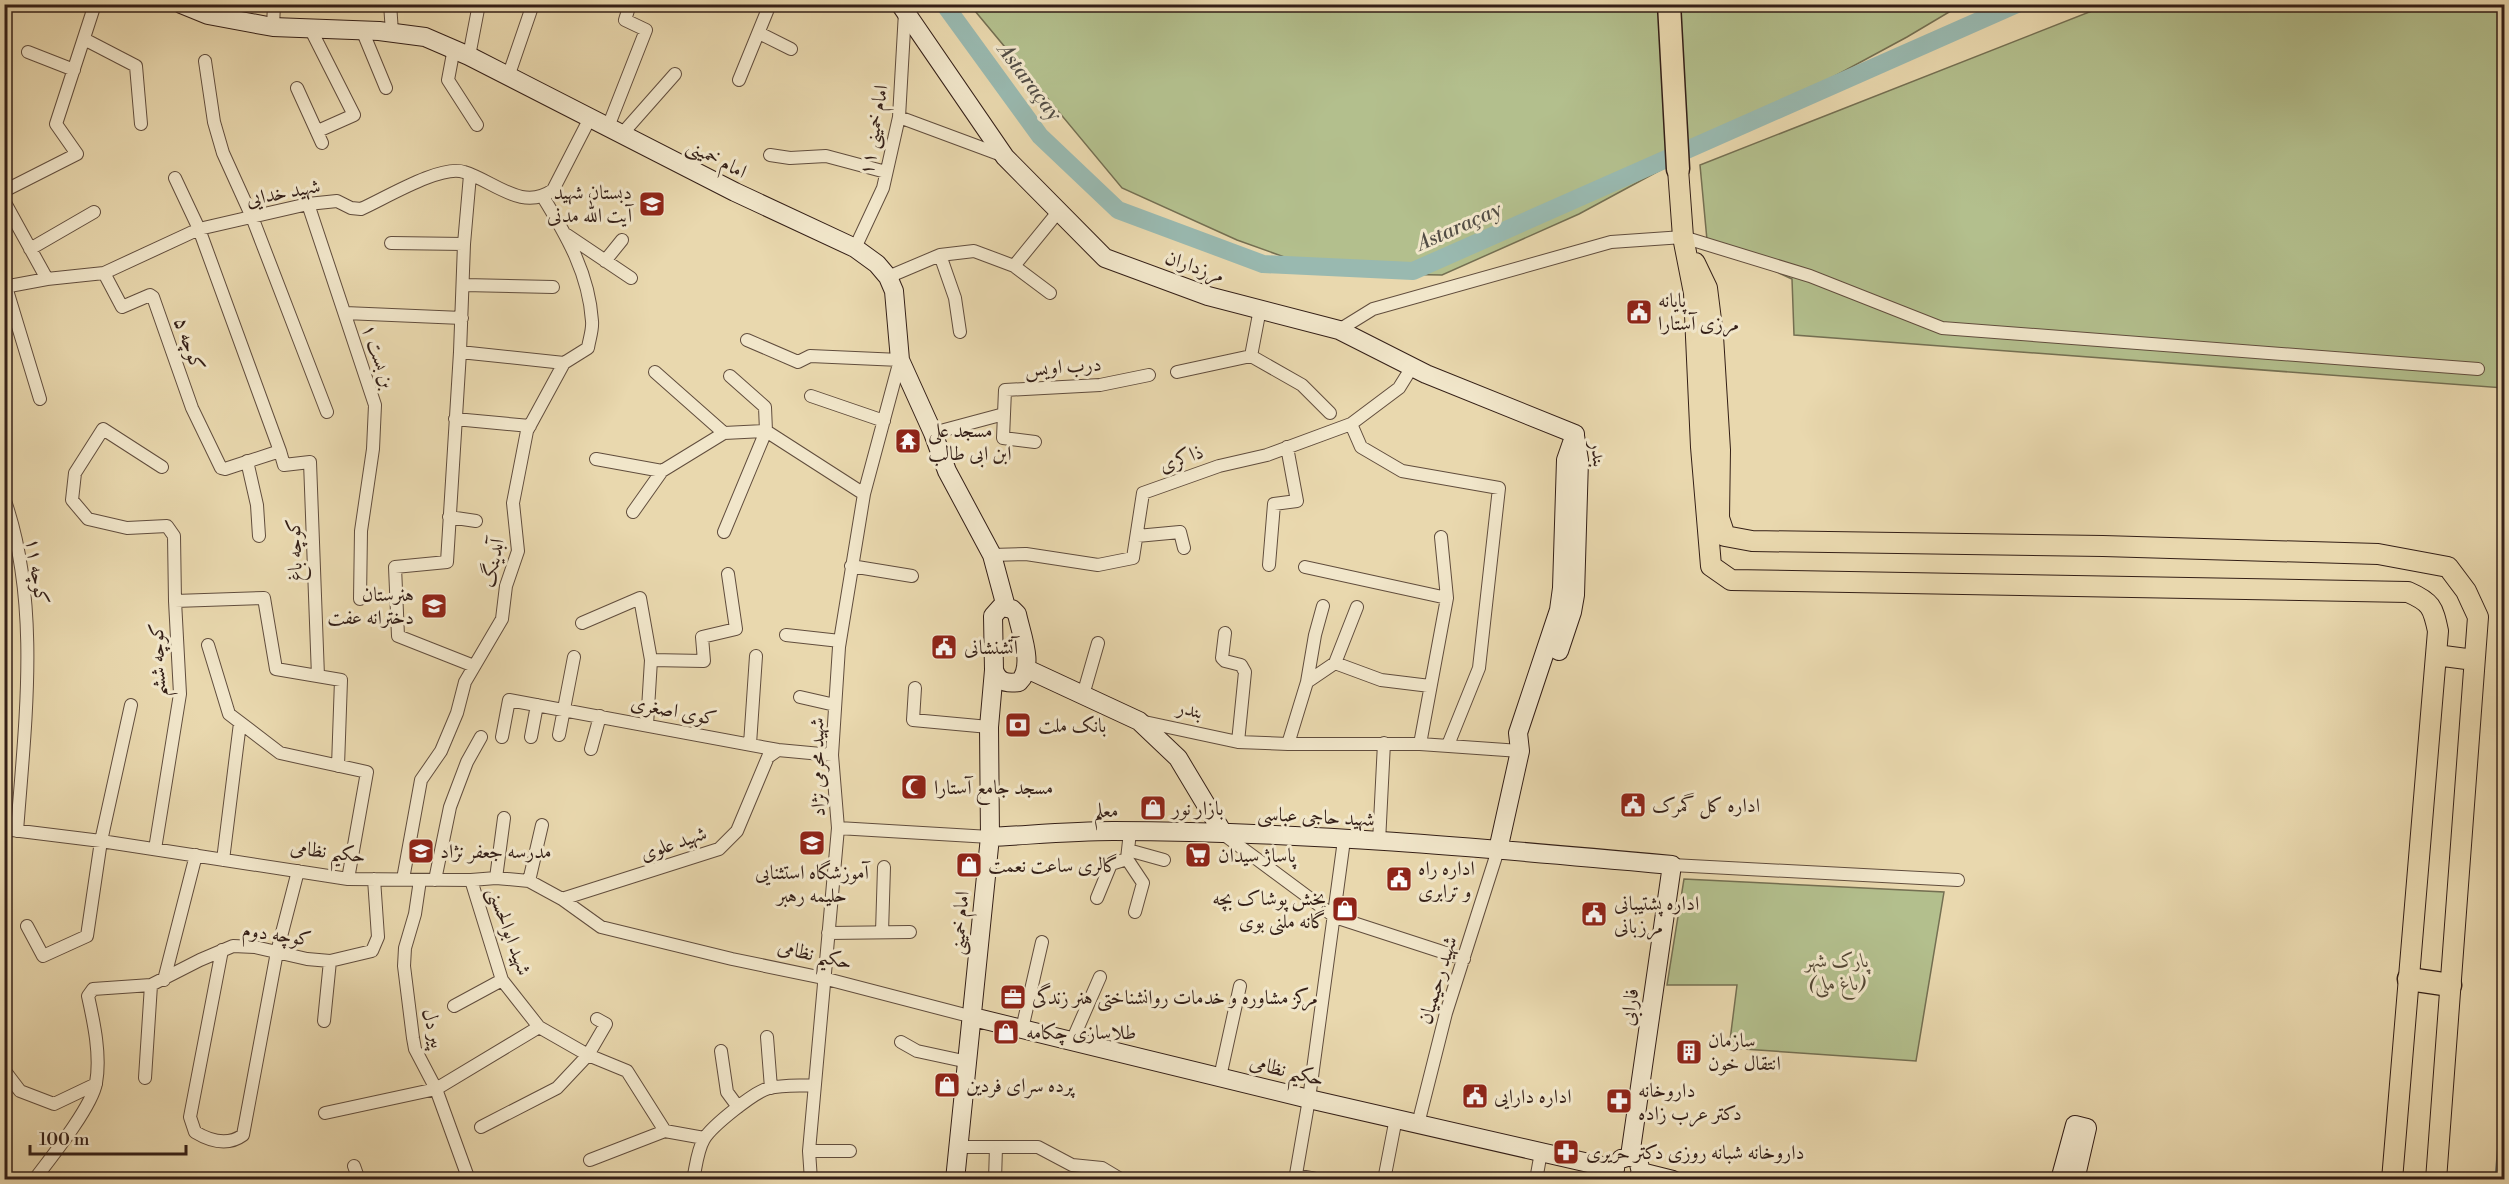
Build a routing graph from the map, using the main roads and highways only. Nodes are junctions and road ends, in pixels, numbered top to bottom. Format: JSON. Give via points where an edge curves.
{"nodes":[{"id":1,"x":1669,"y":4,"type":"edge"},
{"id":2,"x":1678,"y":169,"type":"joint"},
{"id":3,"x":1683,"y":237,"type":"junction"},
{"id":4,"x":2436,"y":655,"type":"junction"},
{"id":5,"x":2474,"y":660,"type":"junction"},
{"id":6,"x":2409,"y":979,"type":"junction"},
{"id":7,"x":2450,"y":985,"type":"junction"},
{"id":8,"x":2392,"y":1179,"type":"edge"},
{"id":9,"x":2436,"y":1179,"type":"edge"}],
"edges":[{"from":1,"to":2,"type":"highway"},
{"from":2,"to":3,"type":"main road"},
{"from":3,"to":4,"type":"main road","via":[[1694,293],[1711,567],[1731,580],[2408,592],[2427,600],[2434,614],[2438,631]]},
{"from":3,"to":5,"type":"main road","via":[[1709,297],[1720,450],[1719,518],[1725,536],[1752,541],[2378,554],[2448,567],[2466,591],[2478,617]]},
{"from":4,"to":5,"type":"main road"},
{"from":4,"to":6,"type":"main road"},
{"from":5,"to":7,"type":"main road"},
{"from":6,"to":7,"type":"highway"},
{"from":6,"to":8,"type":"main road"},
{"from":7,"to":9,"type":"main road"}]}
